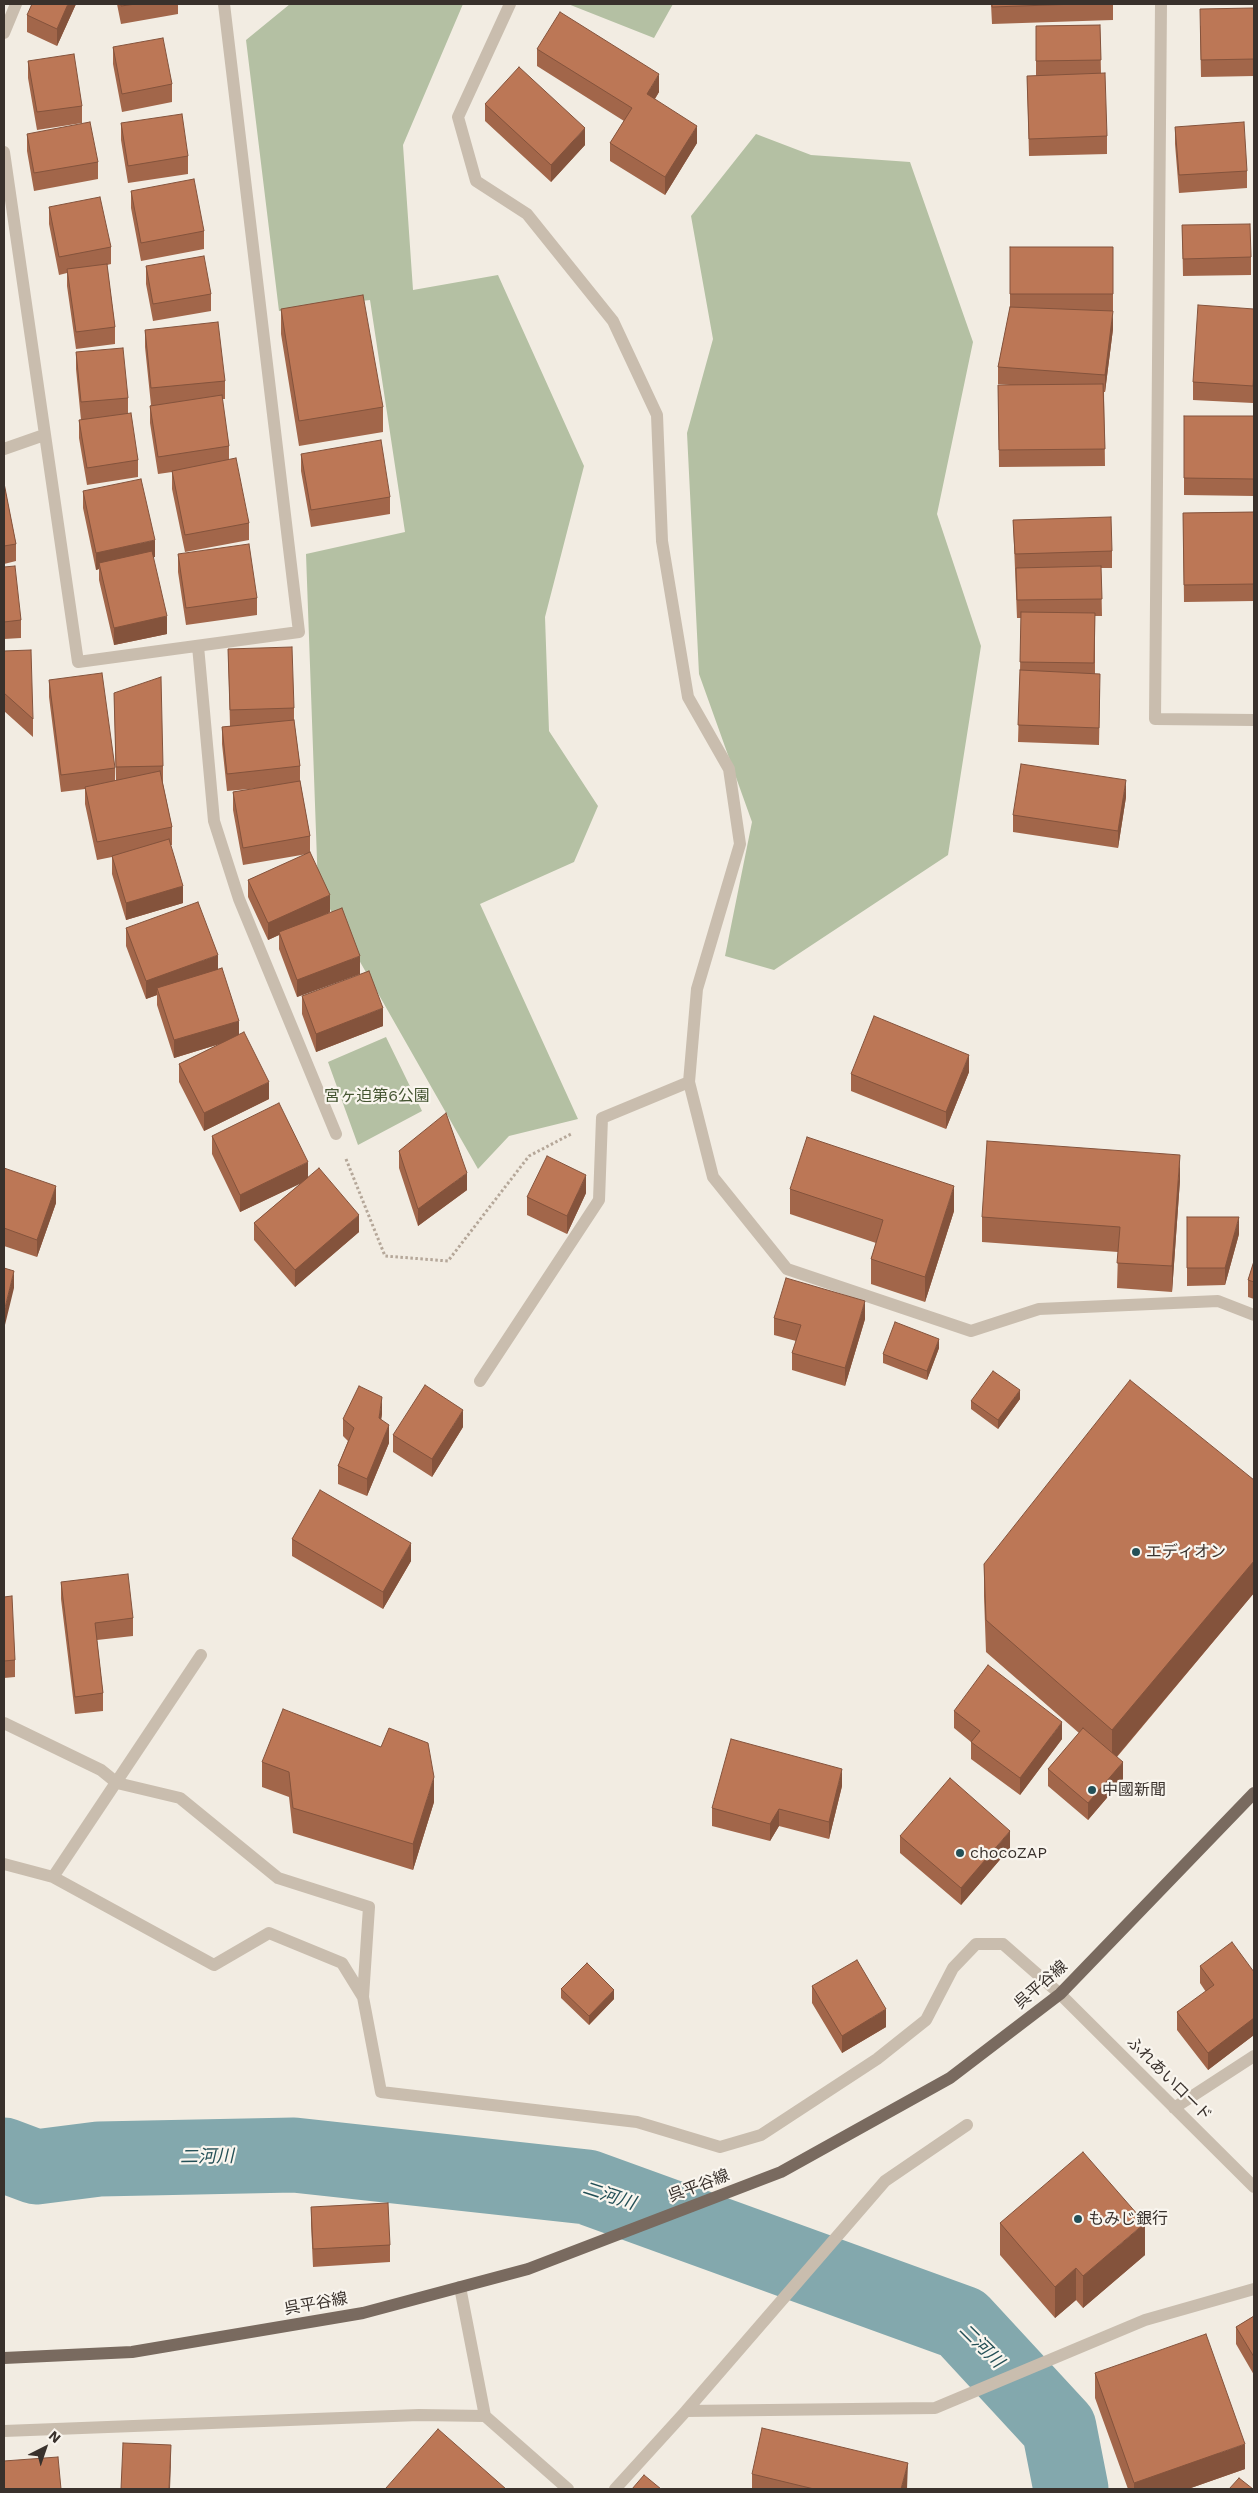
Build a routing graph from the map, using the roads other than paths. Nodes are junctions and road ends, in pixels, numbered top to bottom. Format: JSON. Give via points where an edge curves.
{"nodes":[{"id":1,"x":16,"y":4,"type":"edge"},
{"id":2,"x":224,"y":4,"type":"edge"},
{"id":3,"x":510,"y":4,"type":"edge"},
{"id":4,"x":1161,"y":4,"type":"edge"},
{"id":5,"x":4,"y":32,"type":"edge"},
{"id":6,"x":4,"y":152,"type":"edge"},
{"id":7,"x":44,"y":435,"type":"junction"},
{"id":8,"x":4,"y":449,"type":"edge"},
{"id":9,"x":198,"y":646,"type":"junction"},
{"id":10,"x":1254,"y":720,"type":"edge"},
{"id":11,"x":689,"y":1082,"type":"junction"},
{"id":12,"x":336,"y":1134,"type":"road end"},
{"id":13,"x":1254,"y":1315,"type":"edge"},
{"id":14,"x":480,"y":1381,"type":"dead end"},
{"id":15,"x":201,"y":1655,"type":"dead end"},
{"id":16,"x":4,"y":1723,"type":"edge"},
{"id":17,"x":117,"y":1783,"type":"junction"},
{"id":18,"x":1254,"y":1793,"type":"edge"},
{"id":19,"x":4,"y":1864,"type":"edge"},
{"id":20,"x":53,"y":1877,"type":"junction"},
{"id":21,"x":1060,"y":1994,"type":"junction"},
{"id":22,"x":364,"y":1996,"type":"junction"},
{"id":23,"x":1254,"y":2056,"type":"edge"},
{"id":24,"x":1174,"y":2108,"type":"junction"},
{"id":25,"x":967,"y":2125,"type":"dead end"},
{"id":26,"x":1254,"y":2187,"type":"edge"},
{"id":27,"x":460,"y":2287,"type":"junction"},
{"id":28,"x":1254,"y":2289,"type":"edge"},
{"id":29,"x":4,"y":2358,"type":"edge"},
{"id":30,"x":686,"y":2411,"type":"junction"},
{"id":31,"x":485,"y":2416,"type":"junction"},
{"id":32,"x":4,"y":2431,"type":"edge"},
{"id":33,"x":568,"y":2489,"type":"edge"},
{"id":34,"x":615,"y":2489,"type":"edge"}],
"edges":[{"from":1,"to":5,"type":"street"},
{"from":2,"to":9,"type":"street","via":[[300,632]]},
{"from":3,"to":11,"type":"street","via":[[458,117],[473,172],[476,181],[527,214],[613,321],[657,415],[662,541],[688,697],[729,769],[740,844],[697,989]]},
{"from":4,"to":10,"type":"street","via":[[1155,719]]},
{"from":6,"to":7,"type":"street"},
{"from":7,"to":8,"type":"street"},
{"from":7,"to":9,"type":"street","via":[[78,662]]},
{"from":9,"to":12,"type":"street","via":[[214,821],[239,899]]},
{"from":11,"to":13,"type":"street","via":[[713,1177],[787,1269],[972,1331],[1039,1309],[1218,1301]]},
{"from":11,"to":14,"type":"street","via":[[602,1118],[599,1200]]},
{"from":15,"to":17,"type":"street"},
{"from":16,"to":17,"type":"street","via":[[101,1770]]},
{"from":17,"to":20,"type":"street"},
{"from":17,"to":22,"type":"street","via":[[180,1798],[278,1878],[369,1907]]},
{"from":18,"to":21,"type":"main road","name":"呉平谷線"},
{"from":19,"to":20,"type":"street"},
{"from":20,"to":22,"type":"street","via":[[214,1965],[269,1933],[342,1963]]},
{"from":21,"to":22,"type":"street","name":"ふれあいロード","via":[[1003,1944],[976,1944],[953,1968],[926,2020],[877,2059],[761,2135],[720,2147],[637,2122],[381,2092]]},
{"from":21,"to":24,"type":"street","name":"ふれあいロード"},
{"from":21,"to":27,"type":"main road","name":"呉平谷線","via":[[950,2078],[781,2172],[528,2269]]},
{"from":23,"to":24,"type":"street"},
{"from":24,"to":26,"type":"street","name":"ふれあいロード"},
{"from":25,"to":30,"type":"street","via":[[885,2181]]},
{"from":27,"to":29,"type":"main road","name":"呉平谷線","via":[[363,2313],[132,2352]]},
{"from":27,"to":31,"type":"street"},
{"from":28,"to":30,"type":"street","via":[[1145,2320],[935,2408]]},
{"from":30,"to":34,"type":"street"},
{"from":31,"to":32,"type":"street","via":[[419,2415]]},
{"from":31,"to":33,"type":"street"}]}
